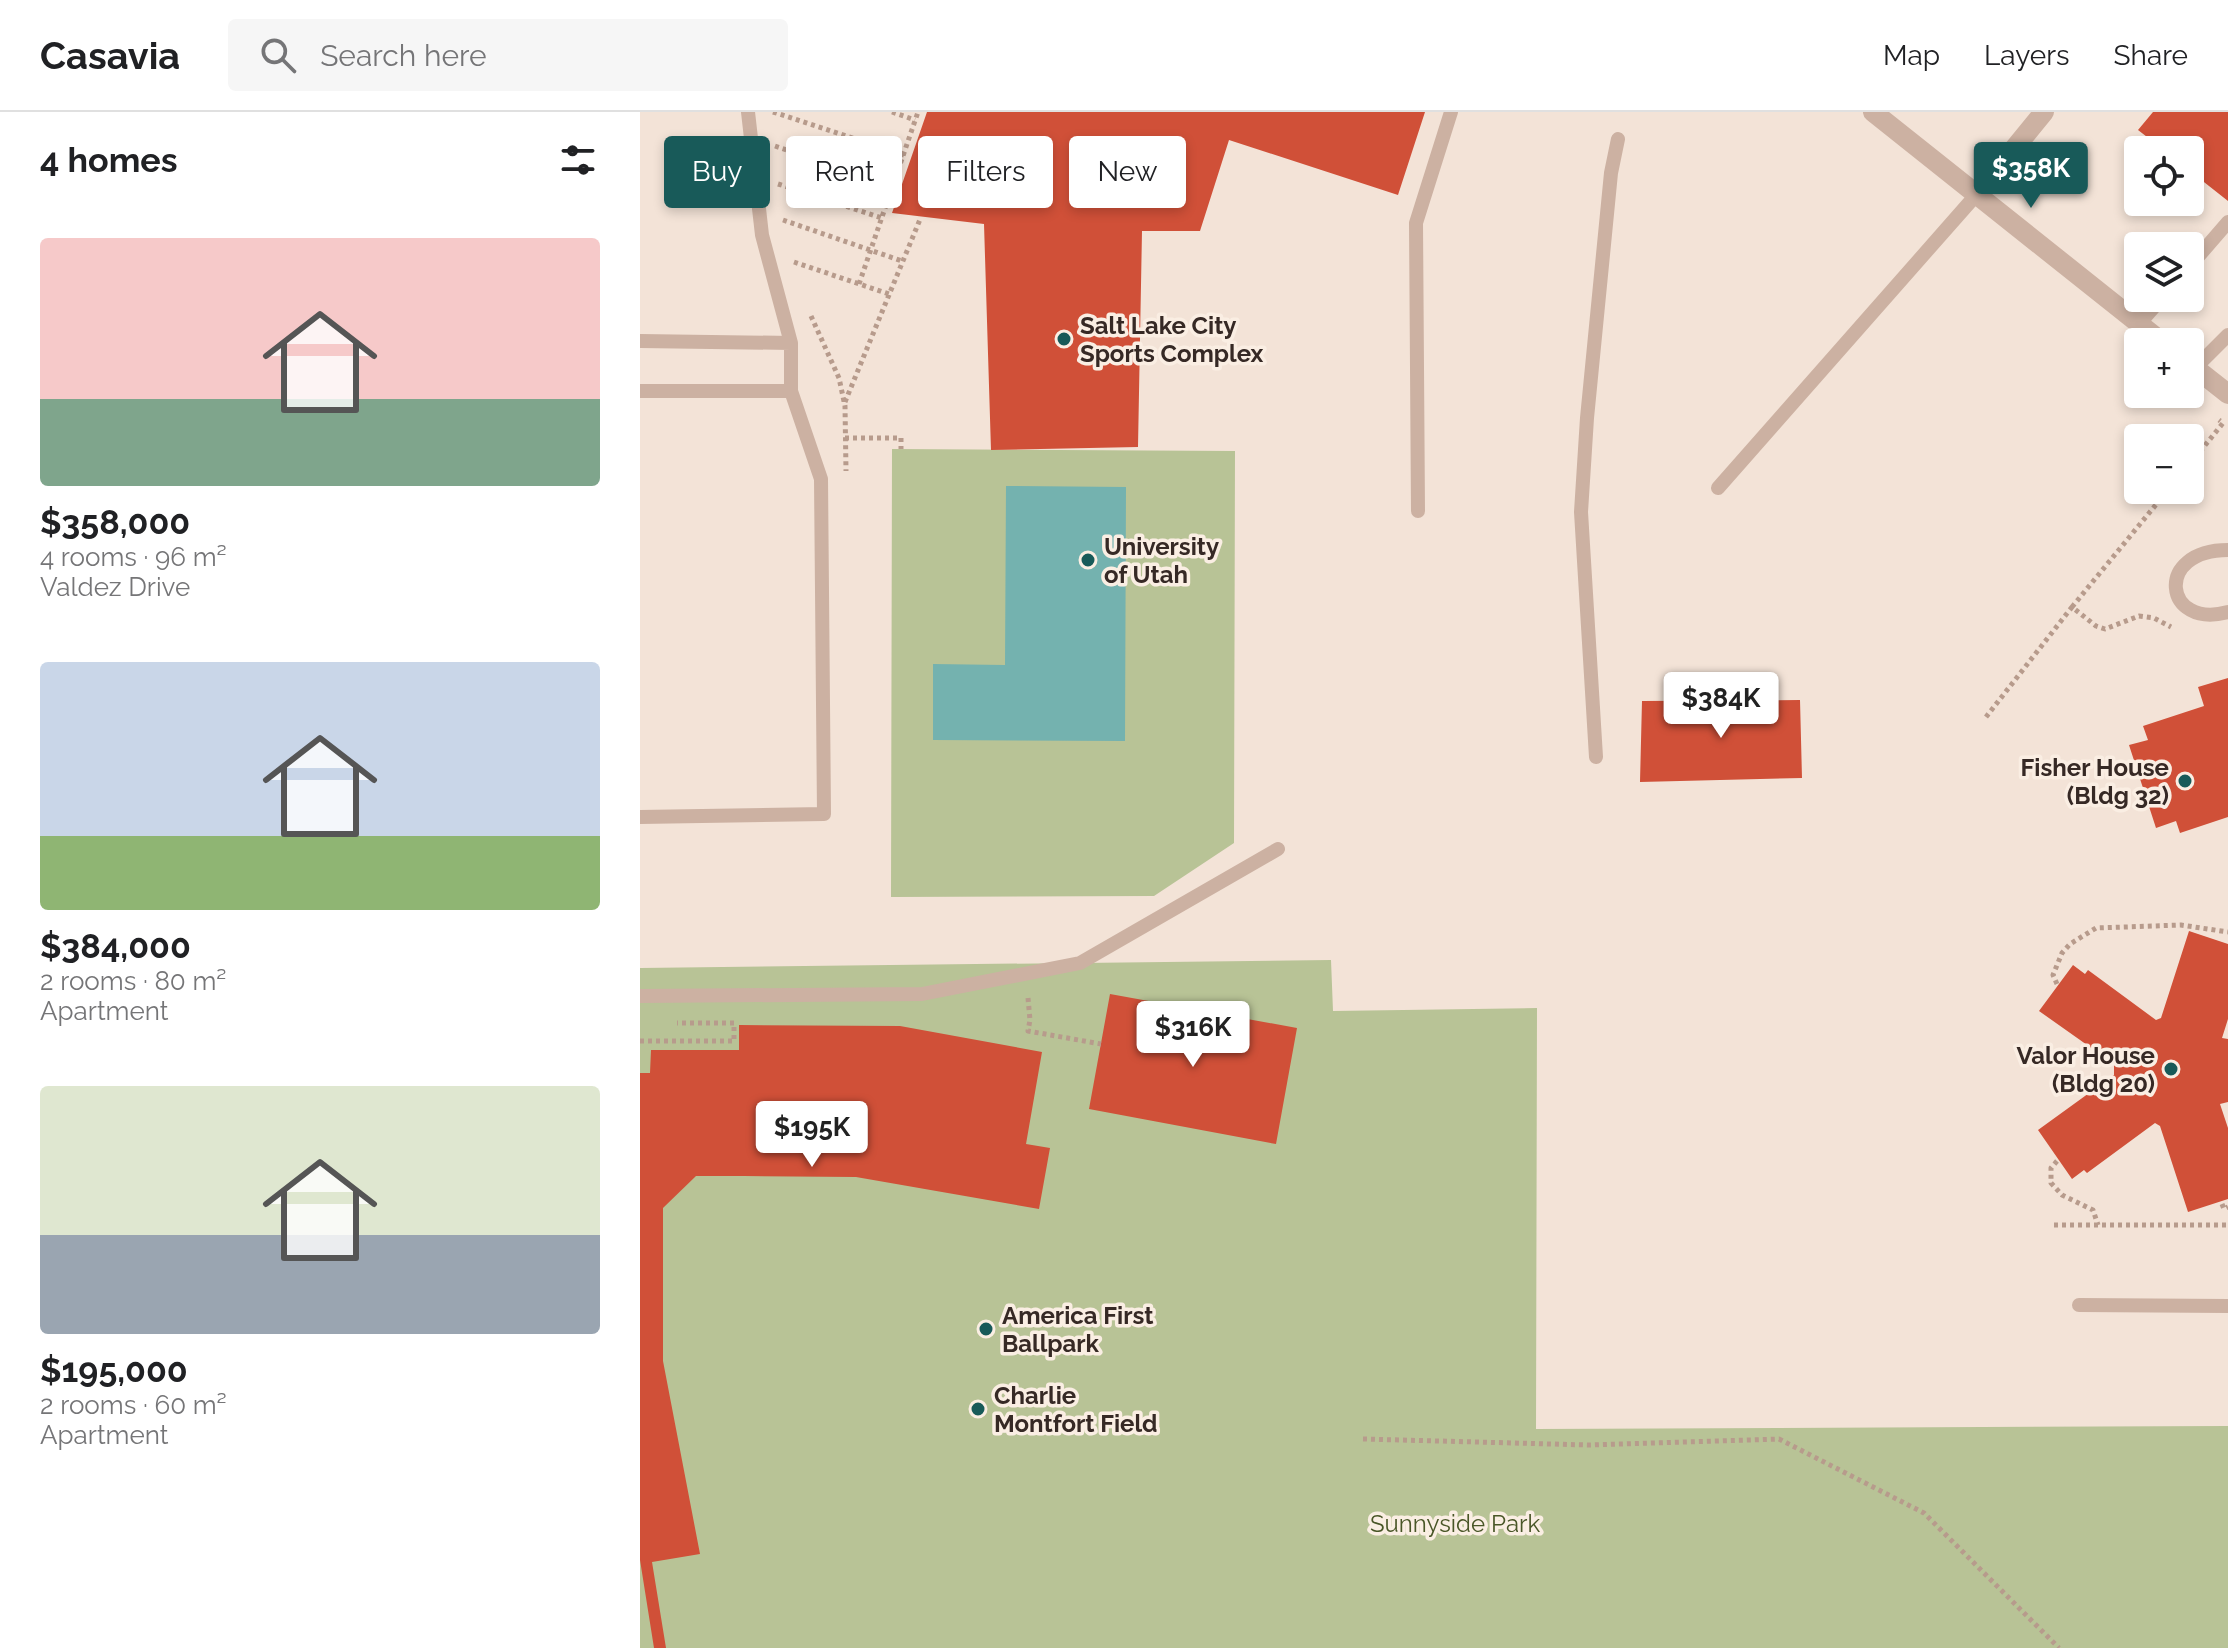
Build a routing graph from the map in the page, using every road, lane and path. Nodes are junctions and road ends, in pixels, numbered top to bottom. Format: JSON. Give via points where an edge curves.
{"nodes":[{"id":1,"x":748,"y":112,"type":"edge"},
{"id":2,"x":773,"y":112,"type":"edge"},
{"id":3,"x":892,"y":112,"type":"edge"},
{"id":4,"x":918,"y":112,"type":"edge"},
{"id":5,"x":1451,"y":112,"type":"edge"},
{"id":6,"x":1873,"y":112,"type":"edge"},
{"id":7,"x":2044,"y":112,"type":"edge"},
{"id":8,"x":915,"y":120,"type":"junction"},
{"id":9,"x":1618,"y":139,"type":"dead end"},
{"id":10,"x":774,"y":146,"type":"dead end"},
{"id":11,"x":786,"y":150,"type":"edge"},
{"id":12,"x":904,"y":155,"type":"junction"},
{"id":13,"x":902,"y":160,"type":"edge"},
{"id":14,"x":777,"y":184,"type":"dead end"},
{"id":15,"x":1977,"y":194,"type":"junction"},
{"id":16,"x":885,"y":208,"type":"edge"},
{"id":17,"x":921,"y":217,"type":"dead end"},
{"id":18,"x":882,"y":218,"type":"junction"},
{"id":19,"x":782,"y":220,"type":"dead end"},
{"id":20,"x":2228,"y":222,"type":"edge"},
{"id":21,"x":871,"y":250,"type":"junction"},
{"id":22,"x":2204,"y":250,"type":"edge"},
{"id":23,"x":793,"y":262,"type":"dead end"},
{"id":24,"x":903,"y":262,"type":"junction"},
{"id":25,"x":859,"y":284,"type":"junction"},
{"id":26,"x":889,"y":294,"type":"junction"},
{"id":27,"x":2150,"y":312,"type":"edge"},
{"id":28,"x":2140,"y":323,"type":"junction"},
{"id":29,"x":2146,"y":328,"type":"edge"},
{"id":30,"x":2228,"y":335,"type":"edge"},
{"id":31,"x":640,"y":341,"type":"edge"},
{"id":32,"x":791,"y":343,"type":"junction"},
{"id":33,"x":2204,"y":356,"type":"edge"},
{"id":34,"x":2204,"y":375,"type":"edge"},
{"id":35,"x":640,"y":391,"type":"edge"},
{"id":36,"x":791,"y":391,"type":"junction"},
{"id":37,"x":2228,"y":394,"type":"edge"},
{"id":38,"x":845,"y":403,"type":"dead end"},
{"id":39,"x":2211,"y":413,"type":"dead end"},
{"id":40,"x":845,"y":438,"type":"dead end"},
{"id":41,"x":2204,"y":447,"type":"edge"},
{"id":42,"x":901,"y":449,"type":"dead end"},
{"id":43,"x":1718,"y":488,"type":"dead end"},
{"id":44,"x":2157,"y":504,"type":"edge"},
{"id":45,"x":1418,"y":511,"type":"dead end"},
{"id":46,"x":2228,"y":550,"type":"edge"},
{"id":47,"x":2072,"y":607,"type":"junction"},
{"id":48,"x":2228,"y":612,"type":"edge"},
{"id":49,"x":2176,"y":630,"type":"dead end"},
{"id":50,"x":1986,"y":717,"type":"dead end"},
{"id":51,"x":1596,"y":757,"type":"dead end"},
{"id":52,"x":640,"y":817,"type":"edge"},
{"id":53,"x":1278,"y":849,"type":"dead end"},
{"id":54,"x":2228,"y":932,"type":"edge"},
{"id":55,"x":2057,"y":984,"type":"dead end"},
{"id":56,"x":640,"y":996,"type":"edge"},
{"id":57,"x":1030,"y":1020,"type":"dead end"},
{"id":58,"x":671,"y":1023,"type":"dead end"},
{"id":59,"x":640,"y":1041,"type":"edge"},
{"id":60,"x":1101,"y":1044,"type":"dead end"},
{"id":61,"x":2057,"y":1161,"type":"dead end"},
{"id":62,"x":2054,"y":1225,"type":"dead end"},
{"id":63,"x":2098,"y":1225,"type":"junction"},
{"id":64,"x":2228,"y":1225,"type":"edge"},
{"id":65,"x":2079,"y":1305,"type":"dead end"},
{"id":66,"x":2228,"y":1306,"type":"edge"},
{"id":67,"x":1363,"y":1439,"type":"dead end"},
{"id":68,"x":2059,"y":1648,"type":"edge"}],
"edges":[{"from":1,"to":32,"type":"lane","via":[[762,235]]},
{"from":2,"to":12,"type":"path"},
{"from":3,"to":8,"type":"path"},
{"from":4,"to":8,"type":"path"},
{"from":5,"to":45,"type":"lane","via":[[1416,223]]},
{"from":6,"to":15,"type":"street"},
{"from":7,"to":15,"type":"street"},
{"from":8,"to":12,"type":"path"},
{"from":9,"to":51,"type":"lane","via":[[1609,188],[1581,512]]},
{"from":10,"to":11,"type":"path"},
{"from":12,"to":13,"type":"path"},
{"from":14,"to":18,"type":"path"},
{"from":15,"to":28,"type":"street"},
{"from":15,"to":43,"type":"lane"},
{"from":16,"to":18,"type":"path"},
{"from":17,"to":24,"type":"path"},
{"from":18,"to":21,"type":"path"},
{"from":19,"to":21,"type":"path"},
{"from":20,"to":22,"type":"lane"},
{"from":21,"to":24,"type":"path"},
{"from":21,"to":25,"type":"path"},
{"from":23,"to":25,"type":"path"},
{"from":24,"to":26,"type":"path"},
{"from":25,"to":26,"type":"path"},
{"from":26,"to":38,"type":"path"},
{"from":27,"to":28,"type":"lane"},
{"from":28,"to":29,"type":"street"},
{"from":30,"to":33,"type":"lane"},
{"from":31,"to":32,"type":"lane"},
{"from":32,"to":36,"type":"lane"},
{"from":34,"to":37,"type":"street"},
{"from":35,"to":36,"type":"lane"},
{"from":36,"to":52,"type":"lane","via":[[821,479],[824,814]]},
{"from":39,"to":41,"type":"path","via":[[2223,423]]},
{"from":40,"to":42,"type":"path","via":[[901,438]]},
{"from":44,"to":47,"type":"path"},
{"from":46,"to":48,"type":"lane","via":[[2196,555],[2176,576],[2176,594],[2183,606],[2210,616]]},
{"from":47,"to":49,"type":"path","via":[[2105,629],[2139,616]]},
{"from":47,"to":50,"type":"path"},
{"from":53,"to":56,"type":"lane","via":[[1080,963],[922,994]]},
{"from":54,"to":55,"type":"path","via":[[2196,925],[2096,928],[2062,953],[2053,975]]},
{"from":57,"to":60,"type":"path","via":[[1028,1031]]},
{"from":58,"to":59,"type":"path","via":[[734,1023],[736,1038]]},
{"from":61,"to":63,"type":"path","via":[[2051,1183],[2062,1195],[2093,1210]]},
{"from":62,"to":63,"type":"path"},
{"from":63,"to":64,"type":"path"},
{"from":65,"to":66,"type":"lane"},
{"from":67,"to":68,"type":"path","via":[[1589,1445],[1779,1439],[1924,1513]]}]}
